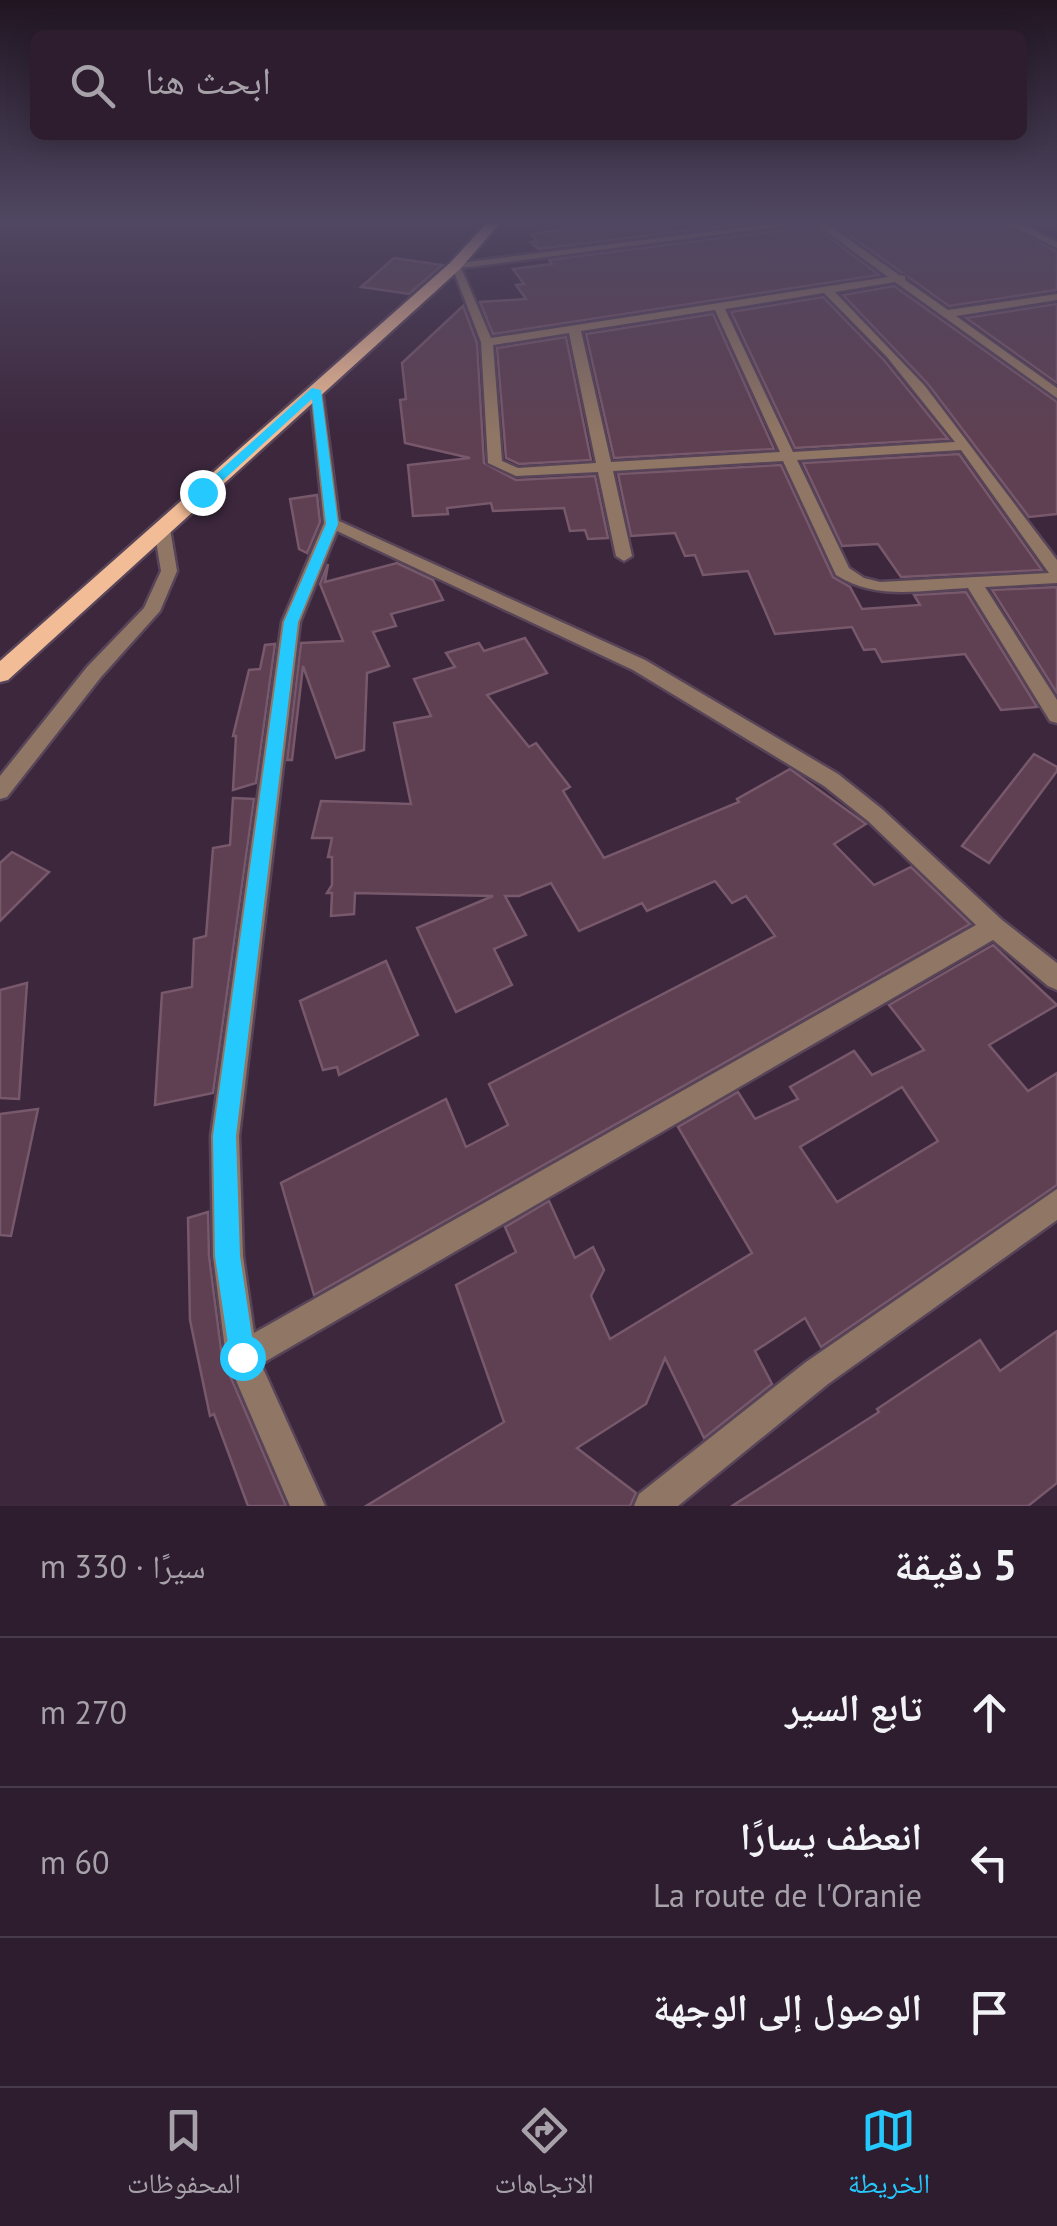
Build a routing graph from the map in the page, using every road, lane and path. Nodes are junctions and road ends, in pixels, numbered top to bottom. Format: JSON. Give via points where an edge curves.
{"nodes":[{"id":1,"x":424,"y":293,"type":"edge"},
{"id":2,"x":466,"y":293,"type":"edge"},
{"id":3,"x":802,"y":293,"type":"edge"},
{"id":4,"x":829,"y":293,"type":"edge"},
{"id":5,"x":923,"y":293,"type":"edge"},
{"id":6,"x":1057,"y":297,"type":"edge"},
{"id":7,"x":718,"y":305,"type":"junction"},
{"id":8,"x":951,"y":313,"type":"junction"},
{"id":9,"x":574,"y":328,"type":"junction"},
{"id":10,"x":487,"y":342,"type":"junction"},
{"id":11,"x":316,"y":390,"type":"junction"},
{"id":12,"x":1057,"y":394,"type":"edge"},
{"id":13,"x":964,"y":446,"type":"junction"},
{"id":14,"x":786,"y":456,"type":"junction"},
{"id":15,"x":606,"y":467,"type":"junction"},
{"id":16,"x":332,"y":524,"type":"junction"},
{"id":17,"x":162,"y":528,"type":"junction"},
{"id":18,"x":624,"y":556,"type":"dead end"},
{"id":19,"x":1057,"y":575,"type":"edge"},
{"id":20,"x":973,"y":582,"type":"junction"},
{"id":21,"x":0,"y":674,"type":"edge"},
{"id":22,"x":1057,"y":716,"type":"edge"},
{"id":23,"x":0,"y":792,"type":"edge"},
{"id":24,"x":994,"y":927,"type":"junction"},
{"id":25,"x":1057,"y":978,"type":"edge"},
{"id":26,"x":1057,"y":1203,"type":"edge"},
{"id":27,"x":242,"y":1357,"type":"junction"},
{"id":28,"x":308,"y":1506,"type":"edge"},
{"id":29,"x":651,"y":1506,"type":"edge"}],
"edges":[{"from":1,"to":11,"type":"main road"},
{"from":2,"to":10,"type":"street"},
{"from":3,"to":7,"type":"street"},
{"from":4,"to":13,"type":"street","via":[[898,359]]},
{"from":5,"to":8,"type":"street"},
{"from":6,"to":8,"type":"street"},
{"from":7,"to":9,"type":"street"},
{"from":7,"to":14,"type":"street"},
{"from":8,"to":12,"type":"street"},
{"from":9,"to":10,"type":"street"},
{"from":9,"to":15,"type":"street"},
{"from":10,"to":15,"type":"street","via":[[495,463],[516,472]]},
{"from":11,"to":16,"type":"street"},
{"from":11,"to":17,"type":"main road"},
{"from":13,"to":14,"type":"street"},
{"from":13,"to":19,"type":"street"},
{"from":14,"to":15,"type":"street"},
{"from":14,"to":20,"type":"street","via":[[832,555],[851,576],[880,587]]},
{"from":15,"to":18,"type":"street"},
{"from":16,"to":24,"type":"street","via":[[639,664],[831,780]]},
{"from":16,"to":27,"type":"street","via":[[291,622],[224,1136],[228,1256]]},
{"from":17,"to":21,"type":"main road"},
{"from":17,"to":23,"type":"street","via":[[169,571],[151,612],[94,672]]},
{"from":19,"to":20,"type":"street"},
{"from":20,"to":22,"type":"street"},
{"from":24,"to":25,"type":"street"},
{"from":24,"to":27,"type":"street"},
{"from":26,"to":29,"type":"street","via":[[817,1373]]},
{"from":27,"to":28,"type":"street"}]}
